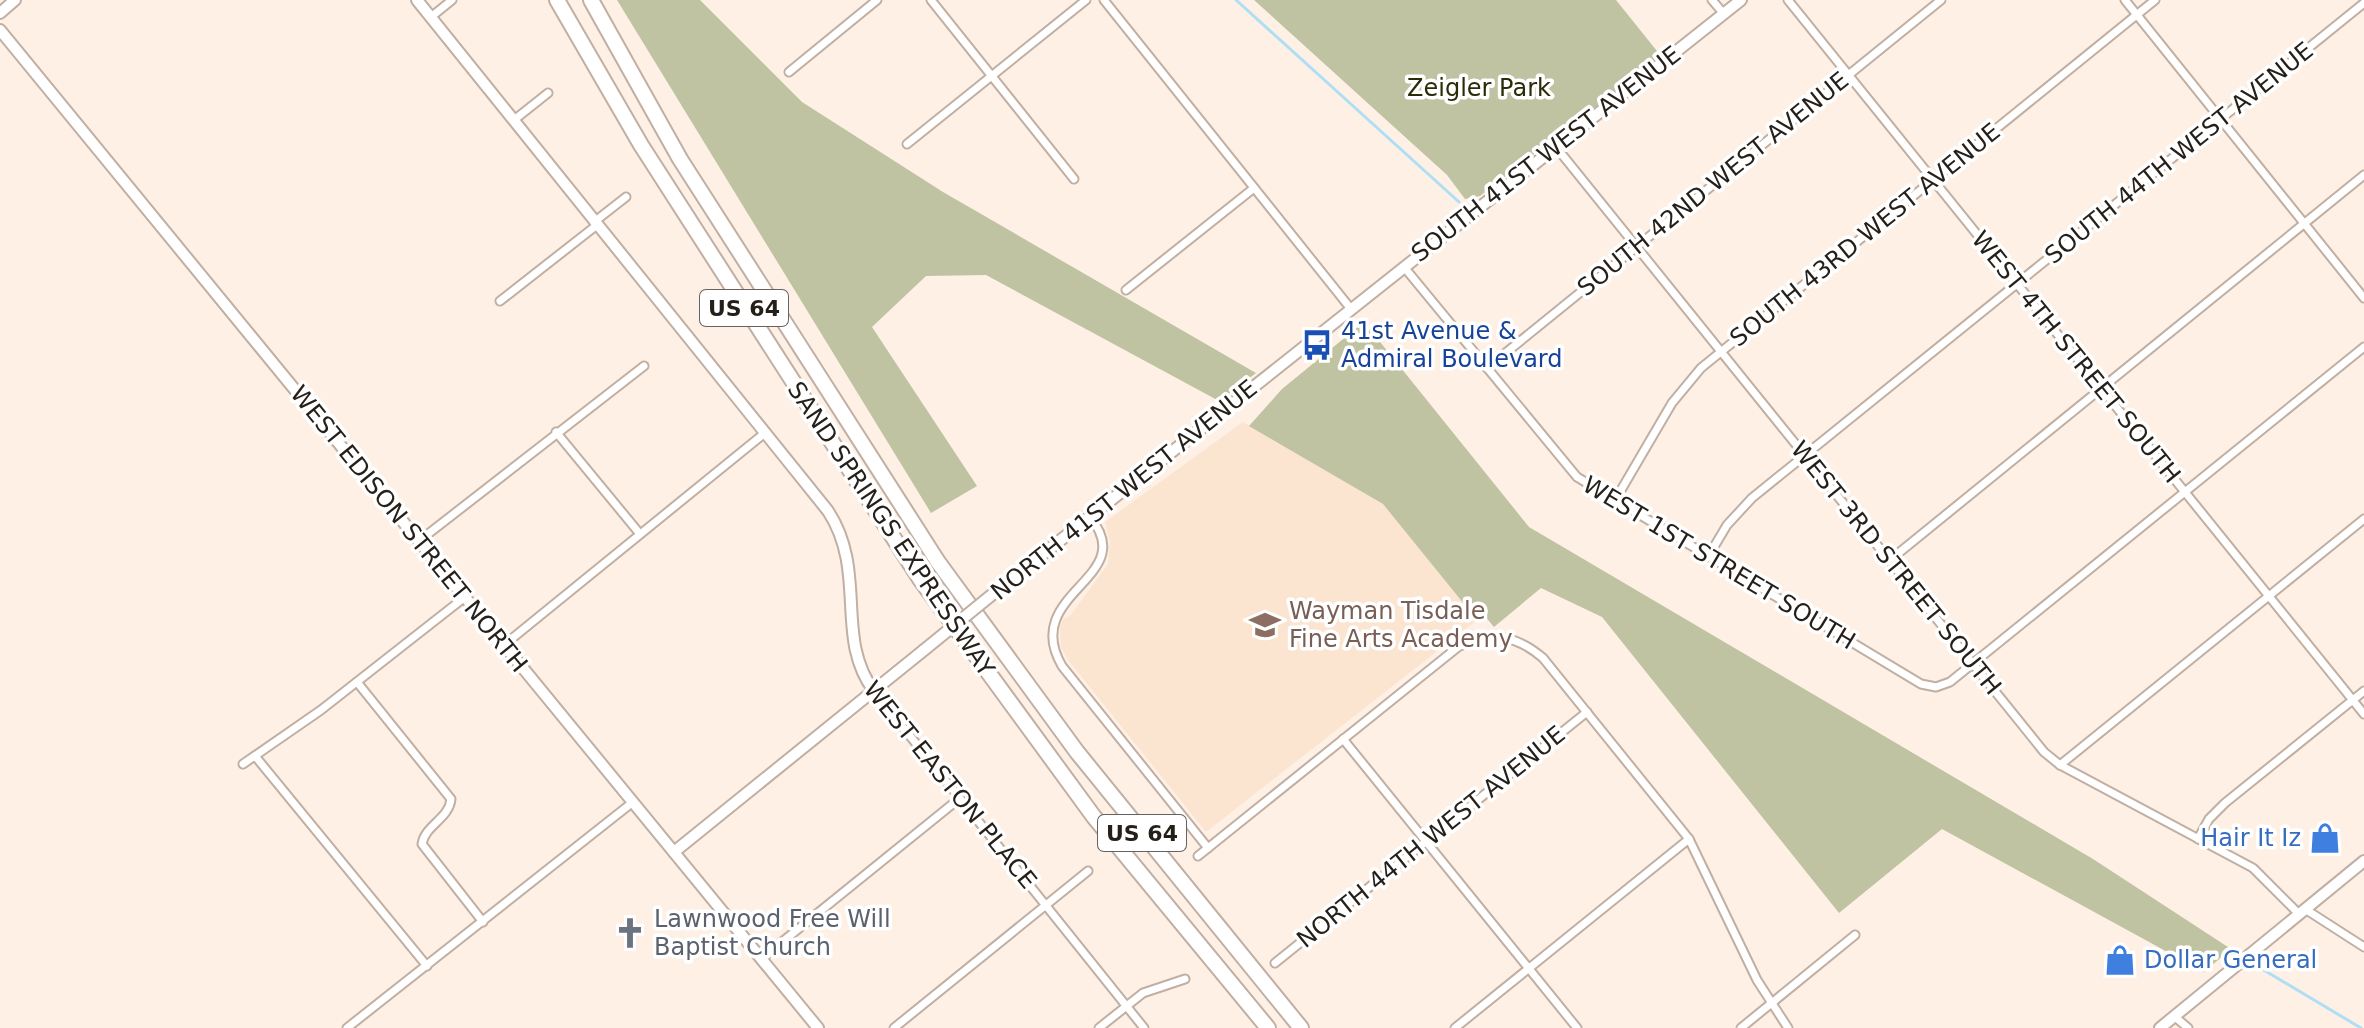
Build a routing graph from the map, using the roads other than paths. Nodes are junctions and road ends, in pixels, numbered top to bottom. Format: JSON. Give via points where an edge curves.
{"nodes":[{"id":1,"x":15,"y":0,"type":"edge"},
{"id":2,"x":417,"y":0,"type":"edge"},
{"id":3,"x":452,"y":0,"type":"edge"},
{"id":4,"x":557,"y":0,"type":"edge"},
{"id":5,"x":591,"y":0,"type":"edge"},
{"id":6,"x":877,"y":0,"type":"edge"},
{"id":7,"x":931,"y":0,"type":"edge"},
{"id":8,"x":1086,"y":0,"type":"edge"},
{"id":9,"x":1104,"y":0,"type":"edge"},
{"id":10,"x":1712,"y":0,"type":"edge"},
{"id":11,"x":1741,"y":0,"type":"edge"},
{"id":12,"x":1788,"y":0,"type":"edge"},
{"id":13,"x":1941,"y":0,"type":"edge"},
{"id":14,"x":2125,"y":0,"type":"edge"},
{"id":15,"x":2155,"y":0,"type":"edge"},
{"id":16,"x":2364,"y":3,"type":"edge"},
{"id":17,"x":0,"y":13,"type":"edge"},
{"id":18,"x":1724,"y":14,"type":"junction"},
{"id":19,"x":2137,"y":14,"type":"junction"},
{"id":20,"x":431,"y":17,"type":"junction"},
{"id":21,"x":0,"y":30,"type":"edge"},
{"id":22,"x":789,"y":72,"type":"dead end"},
{"id":23,"x":1847,"y":74,"type":"junction"},
{"id":24,"x":991,"y":76,"type":"junction"},
{"id":25,"x":548,"y":93,"type":"dead end"},
{"id":26,"x":2221,"y":119,"type":"junction"},
{"id":27,"x":514,"y":120,"type":"junction"},
{"id":28,"x":907,"y":144,"type":"dead end"},
{"id":29,"x":1556,"y":147,"type":"junction"},
{"id":30,"x":2364,"y":175,"type":"edge"},
{"id":31,"x":1074,"y":179,"type":"dead end"},
{"id":32,"x":1933,"y":180,"type":"junction"},
{"id":33,"x":1254,"y":188,"type":"junction"},
{"id":34,"x":626,"y":197,"type":"dead end"},
{"id":35,"x":2304,"y":223,"type":"junction"},
{"id":36,"x":596,"y":224,"type":"junction"},
{"id":37,"x":1637,"y":247,"type":"junction"},
{"id":38,"x":1404,"y":267,"type":"junction"},
{"id":39,"x":2017,"y":284,"type":"junction"},
{"id":40,"x":1126,"y":290,"type":"dead end"},
{"id":41,"x":2364,"y":298,"type":"edge"},
{"id":42,"x":500,"y":301,"type":"dead end"},
{"id":43,"x":1351,"y":309,"type":"junction"},
{"id":44,"x":2364,"y":347,"type":"edge"},
{"id":45,"x":1721,"y":351,"type":"junction"},
{"id":46,"x":644,"y":366,"type":"dead end"},
{"id":47,"x":1487,"y":368,"type":"junction"},
{"id":48,"x":2100,"y":387,"type":"junction"},
{"id":49,"x":556,"y":432,"type":"junction"},
{"id":50,"x":766,"y":432,"type":"junction"},
{"id":51,"x":1806,"y":455,"type":"junction"},
{"id":52,"x":2186,"y":492,"type":"junction"},
{"id":53,"x":1614,"y":502,"type":"junction"},
{"id":54,"x":1089,"y":516,"type":"junction"},
{"id":55,"x":2364,"y":519,"type":"edge"},
{"id":56,"x":640,"y":534,"type":"junction"},
{"id":57,"x":419,"y":541,"type":"junction"},
{"id":58,"x":1708,"y":557,"type":"junction"},
{"id":59,"x":1890,"y":560,"type":"junction"},
{"id":60,"x":2269,"y":596,"type":"junction"},
{"id":61,"x":465,"y":597,"type":"junction"},
{"id":62,"x":504,"y":645,"type":"junction"},
{"id":63,"x":1972,"y":664,"type":"junction"},
{"id":64,"x":357,"y":682,"type":"junction"},
{"id":65,"x":874,"y":691,"type":"junction"},
{"id":66,"x":2364,"y":691,"type":"edge"},
{"id":67,"x":2353,"y":700,"type":"junction"},
{"id":68,"x":1587,"y":712,"type":"junction"},
{"id":69,"x":2364,"y":714,"type":"edge"},
{"id":70,"x":1343,"y":739,"type":"junction"},
{"id":71,"x":255,"y":756,"type":"junction"},
{"id":72,"x":243,"y":764,"type":"dead end"},
{"id":73,"x":2060,"y":765,"type":"junction"},
{"id":74,"x":960,"y":798,"type":"junction"},
{"id":75,"x":633,"y":802,"type":"junction"},
{"id":76,"x":1689,"y":839,"type":"junction"},
{"id":77,"x":2198,"y":839,"type":"junction"},
{"id":78,"x":1425,"y":842,"type":"junction"},
{"id":79,"x":1208,"y":848,"type":"junction"},
{"id":80,"x":674,"y":852,"type":"junction"},
{"id":81,"x":1198,"y":856,"type":"dead end"},
{"id":82,"x":2364,"y":861,"type":"edge"},
{"id":83,"x":1088,"y":871,"type":"dead end"},
{"id":84,"x":1046,"y":905,"type":"junction"},
{"id":85,"x":2302,"y":912,"type":"junction"},
{"id":86,"x":483,"y":922,"type":"junction"},
{"id":87,"x":1855,"y":935,"type":"dead end"},
{"id":88,"x":2364,"y":947,"type":"edge"},
{"id":89,"x":761,"y":959,"type":"junction"},
{"id":90,"x":1275,"y":963,"type":"dead end"},
{"id":91,"x":427,"y":966,"type":"junction"},
{"id":92,"x":1528,"y":968,"type":"junction"},
{"id":93,"x":1185,"y":979,"type":"dead end"},
{"id":94,"x":1769,"y":1004,"type":"junction"},
{"id":95,"x":1127,"y":1006,"type":"junction"},
{"id":96,"x":2174,"y":1016,"type":"junction"},
{"id":97,"x":347,"y":1028,"type":"edge"},
{"id":98,"x":818,"y":1028,"type":"edge"},
{"id":99,"x":894,"y":1028,"type":"edge"},
{"id":100,"x":1099,"y":1028,"type":"edge"},
{"id":101,"x":1144,"y":1028,"type":"edge"},
{"id":102,"x":1268,"y":1028,"type":"edge"},
{"id":103,"x":1301,"y":1028,"type":"edge"},
{"id":104,"x":1455,"y":1028,"type":"edge"},
{"id":105,"x":1577,"y":1028,"type":"edge"},
{"id":106,"x":1741,"y":1028,"type":"edge"},
{"id":107,"x":1788,"y":1028,"type":"edge"},
{"id":108,"x":2160,"y":1028,"type":"edge"},
{"id":109,"x":2188,"y":1028,"type":"edge"}],
"edges":[{"from":1,"to":17,"type":"street"},
{"from":2,"to":20,"type":"street","name":"WEST EASTON PLACE"},
{"from":3,"to":20,"type":"street"},
{"from":4,"to":102,"type":"highway","name":"SAND SPRINGS EXPRESSWAY","number":"US 64","via":[[641,145],[927,589],[1094,817]]},
{"from":5,"to":103,"type":"highway","name":"SAND SPRINGS EXPRESSWAY","number":"US 64","via":[[680,159],[938,562],[1077,752]]},
{"from":6,"to":22,"type":"street"},
{"from":7,"to":24,"type":"street"},
{"from":8,"to":24,"type":"street"},
{"from":9,"to":33,"type":"street"},
{"from":10,"to":18,"type":"street"},
{"from":11,"to":18,"type":"street","name":"SOUTH 41ST WEST AVENUE"},
{"from":12,"to":23,"type":"street","name":"WEST 4TH STREET SOUTH"},
{"from":13,"to":23,"type":"street","name":"SOUTH 42ND WEST AVENUE"},
{"from":14,"to":19,"type":"street"},
{"from":15,"to":19,"type":"street","name":"SOUTH 43RD WEST AVENUE"},
{"from":16,"to":26,"type":"street","name":"SOUTH 44TH WEST AVENUE"},
{"from":18,"to":29,"type":"street","name":"SOUTH 41ST WEST AVENUE"},
{"from":19,"to":26,"type":"street"},
{"from":19,"to":32,"type":"street","name":"SOUTH 43RD WEST AVENUE"},
{"from":20,"to":27,"type":"street","name":"WEST EASTON PLACE"},
{"from":21,"to":57,"type":"street","name":"WEST EDISON STREET NORTH"},
{"from":23,"to":32,"type":"street","name":"WEST 4TH STREET SOUTH"},
{"from":23,"to":37,"type":"street","name":"SOUTH 42ND WEST AVENUE"},
{"from":24,"to":28,"type":"street"},
{"from":24,"to":31,"type":"street"},
{"from":25,"to":27,"type":"street"},
{"from":26,"to":35,"type":"street"},
{"from":26,"to":39,"type":"street","name":"SOUTH 44TH WEST AVENUE"},
{"from":27,"to":36,"type":"street","name":"WEST EASTON PLACE"},
{"from":29,"to":37,"type":"street","name":"WEST 3RD STREET SOUTH"},
{"from":29,"to":38,"type":"street","name":"SOUTH 41ST WEST AVENUE"},
{"from":30,"to":35,"type":"street"},
{"from":32,"to":39,"type":"street","name":"WEST 4TH STREET SOUTH"},
{"from":32,"to":45,"type":"street","name":"SOUTH 43RD WEST AVENUE"},
{"from":33,"to":40,"type":"street"},
{"from":33,"to":43,"type":"street"},
{"from":34,"to":36,"type":"street"},
{"from":35,"to":41,"type":"street"},
{"from":35,"to":48,"type":"street"},
{"from":36,"to":42,"type":"street"},
{"from":36,"to":50,"type":"street","name":"WEST EASTON PLACE"},
{"from":37,"to":45,"type":"street","name":"WEST 3RD STREET SOUTH"},
{"from":37,"to":47,"type":"street","name":"SOUTH 42ND WEST AVENUE"},
{"from":38,"to":43,"type":"street","name":"SOUTH 41ST WEST AVENUE"},
{"from":38,"to":47,"type":"street","name":"WEST 1ST STREET SOUTH"},
{"from":39,"to":48,"type":"street","name":"WEST 4TH STREET SOUTH"},
{"from":39,"to":51,"type":"street","name":"SOUTH 44TH WEST AVENUE"},
{"from":43,"to":54,"type":"street","name":"NORTH 41ST WEST AVENUE"},
{"from":44,"to":52,"type":"street","name":"WEST 1ST STREET SOUTH"},
{"from":45,"to":51,"type":"street","name":"WEST 3RD STREET SOUTH"},
{"from":45,"to":53,"type":"street","name":"SOUTH 43RD WEST AVENUE","via":[[1682,389]]},
{"from":46,"to":49,"type":"street"},
{"from":47,"to":53,"type":"street","name":"WEST 1ST STREET SOUTH","via":[[1566,467]]},
{"from":48,"to":52,"type":"street","name":"WEST 4TH STREET SOUTH"},
{"from":48,"to":59,"type":"street"},
{"from":49,"to":56,"type":"street"},
{"from":49,"to":57,"type":"street"},
{"from":50,"to":56,"type":"street"},
{"from":50,"to":65,"type":"street","name":"WEST EASTON PLACE","via":[[828,511],[843,539],[850,565],[855,656]]},
{"from":51,"to":58,"type":"street","name":"SOUTH 44TH WEST AVENUE","via":[[1738,512]]},
{"from":51,"to":59,"type":"street","name":"WEST 3RD STREET SOUTH"},
{"from":52,"to":60,"type":"street","name":"WEST 4TH STREET SOUTH"},
{"from":52,"to":63,"type":"street","name":"WEST 1ST STREET SOUTH"},
{"from":53,"to":58,"type":"street","name":"WEST 1ST STREET SOUTH"},
{"from":54,"to":65,"type":"street","name":"NORTH 41ST WEST AVENUE","bridge":true},
{"from":54,"to":79,"type":"street","via":[[1100,529],[1101,558],[1057,613],[1053,648]]},
{"from":55,"to":60,"type":"street"},
{"from":56,"to":62,"type":"street"},
{"from":57,"to":61,"type":"street","name":"WEST EDISON STREET NORTH"},
{"from":58,"to":63,"type":"street","name":"WEST 1ST STREET SOUTH","via":[[1921,684],[1946,685]]},
{"from":59,"to":63,"type":"street","name":"WEST 3RD STREET SOUTH"},
{"from":60,"to":67,"type":"street","name":"WEST 4TH STREET SOUTH"},
{"from":60,"to":73,"type":"street"},
{"from":61,"to":62,"type":"street","name":"WEST EDISON STREET NORTH"},
{"from":61,"to":64,"type":"street"},
{"from":62,"to":75,"type":"street","name":"WEST EDISON STREET NORTH"},
{"from":63,"to":73,"type":"street","name":"WEST 3RD STREET SOUTH"},
{"from":64,"to":71,"type":"street"},
{"from":64,"to":86,"type":"street","via":[[451,799],[422,844]]},
{"from":65,"to":74,"type":"street","name":"WEST EASTON PLACE"},
{"from":65,"to":80,"type":"street","name":"NORTH 41ST WEST AVENUE"},
{"from":66,"to":67,"type":"street"},
{"from":67,"to":69,"type":"street","name":"WEST 4TH STREET SOUTH"},
{"from":67,"to":77,"type":"street","via":[[2225,803]]},
{"from":68,"to":70,"type":"street","via":[[1531,648],[1507,637],[1483,636],[1458,647]]},
{"from":68,"to":76,"type":"street"},
{"from":68,"to":78,"type":"street","name":"NORTH 44TH WEST AVENUE"},
{"from":70,"to":78,"type":"street"},
{"from":70,"to":79,"type":"street"},
{"from":71,"to":72,"type":"street"},
{"from":71,"to":91,"type":"street"},
{"from":73,"to":77,"type":"street","name":"WEST 3RD STREET SOUTH"},
{"from":74,"to":84,"type":"street","name":"WEST EASTON PLACE"},
{"from":74,"to":89,"type":"street"},
{"from":75,"to":80,"type":"street","name":"WEST EDISON STREET NORTH"},
{"from":75,"to":86,"type":"street"},
{"from":76,"to":92,"type":"street"},
{"from":76,"to":94,"type":"street"},
{"from":77,"to":85,"type":"street","name":"WEST 3RD STREET SOUTH","via":[[2253,868]]},
{"from":78,"to":90,"type":"street","name":"NORTH 44TH WEST AVENUE"},
{"from":78,"to":92,"type":"street"},
{"from":79,"to":81,"type":"street"},
{"from":80,"to":89,"type":"street","name":"WEST EDISON STREET NORTH"},
{"from":82,"to":85,"type":"street"},
{"from":83,"to":84,"type":"street"},
{"from":84,"to":95,"type":"street","name":"WEST EASTON PLACE"},
{"from":84,"to":99,"type":"street"},
{"from":85,"to":88,"type":"street","name":"WEST 3RD STREET SOUTH"},
{"from":85,"to":96,"type":"street"},
{"from":86,"to":91,"type":"street"},
{"from":87,"to":94,"type":"street"},
{"from":89,"to":98,"type":"street","name":"WEST EDISON STREET NORTH"},
{"from":91,"to":97,"type":"street"},
{"from":92,"to":104,"type":"street"},
{"from":92,"to":105,"type":"street"},
{"from":93,"to":95,"type":"street","via":[[1152,989]]},
{"from":94,"to":106,"type":"street"},
{"from":94,"to":107,"type":"street"},
{"from":95,"to":100,"type":"street"},
{"from":95,"to":101,"type":"street","name":"WEST EASTON PLACE"},
{"from":96,"to":108,"type":"street"},
{"from":96,"to":109,"type":"street"}]}
